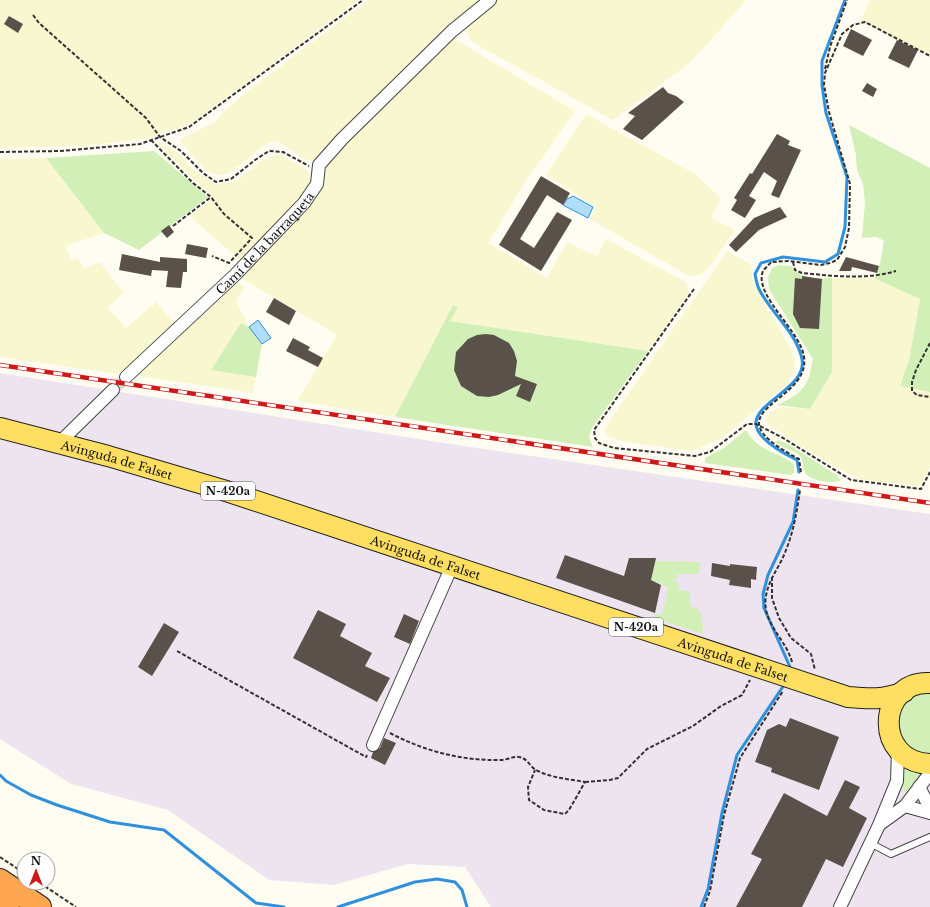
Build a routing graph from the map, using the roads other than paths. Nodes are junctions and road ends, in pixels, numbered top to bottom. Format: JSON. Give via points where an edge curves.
{"nodes":[{"id":1,"x":490,"y":0,"type":"edge"},
{"id":2,"x":126,"y":377,"type":"tunnel mouth"},
{"id":3,"x":113,"y":390,"type":"tunnel mouth"},
{"id":4,"x":0,"y":428,"type":"edge"},
{"id":5,"x":59,"y":443,"type":"junction"},
{"id":6,"x":452,"y":566,"type":"junction"},
{"id":7,"x":930,"y":683,"type":"edge"},
{"id":8,"x":904,"y":692,"type":"junction"},
{"id":9,"x":848,"y":697,"type":"junction"},
{"id":10,"x":889,"y":731,"type":"junction"},
{"id":11,"x":373,"y":745,"type":"road end"},
{"id":12,"x":898,"y":750,"type":"junction"},
{"id":13,"x":930,"y":764,"type":"edge"},
{"id":14,"x":930,"y":773,"type":"edge"},
{"id":15,"x":897,"y":781,"type":"junction"},
{"id":16,"x":919,"y":787,"type":"junction"},
{"id":17,"x":905,"y":806,"type":"junction"},
{"id":18,"x":930,"y":808,"type":"edge"},
{"id":19,"x":930,"y":813,"type":"edge"},
{"id":20,"x":879,"y":825,"type":"junction"},
{"id":21,"x":930,"y":837,"type":"edge"},
{"id":22,"x":870,"y":843,"type":"junction"},
{"id":23,"x":0,"y":880,"type":"edge"},
{"id":24,"x":0,"y":902,"type":"edge"},
{"id":25,"x":8,"y":907,"type":"edge"},
{"id":26,"x":40,"y":907,"type":"edge"},
{"id":27,"x":840,"y":907,"type":"edge"}],
"edges":[{"from":1,"to":2,"type":"street","name":"Camí de la barraqueta","via":[[452,31],[342,139],[319,165],[318,184],[304,203],[235,275]]},
{"from":3,"to":5,"type":"street"},
{"from":4,"to":5,"type":"main road","name":"Avinguda de Falset","number":"N-420a"},
{"from":5,"to":6,"type":"main road","name":"Avinguda de Falset","number":"N-420a","via":[[223,490]]},
{"from":6,"to":9,"type":"main road","name":"Avinguda de Falset","number":"N-420a"},
{"from":6,"to":11,"type":"street"},
{"from":7,"to":8,"type":"main road","number":"N-420a","via":[[917,684]]},
{"from":8,"to":9,"type":"main road","number":"N-420a","via":[[873,700]]},
{"from":8,"to":10,"type":"main road","number":"N-420a","via":[[899,695],[891,710]]},
{"from":9,"to":10,"type":"main road","number":"N-420a","via":[[878,715]]},
{"from":10,"to":12,"type":"main road","number":"N-420a"},
{"from":12,"to":13,"type":"main road","number":"N-420a","via":[[914,762]]},
{"from":12,"to":15,"type":"street"},
{"from":14,"to":16,"type":"street"},
{"from":15,"to":17,"type":"street"},
{"from":15,"to":20,"type":"street"},
{"from":16,"to":17,"type":"street"},
{"from":16,"to":18,"type":"street"},
{"from":17,"to":19,"type":"street"},
{"from":17,"to":20,"type":"street"},
{"from":20,"to":22,"type":"street"},
{"from":21,"to":22,"type":"lane","via":[[891,854]]},
{"from":22,"to":27,"type":"street"},
{"from":23,"to":26,"type":"highway"},
{"from":24,"to":25,"type":"highway"}]}
